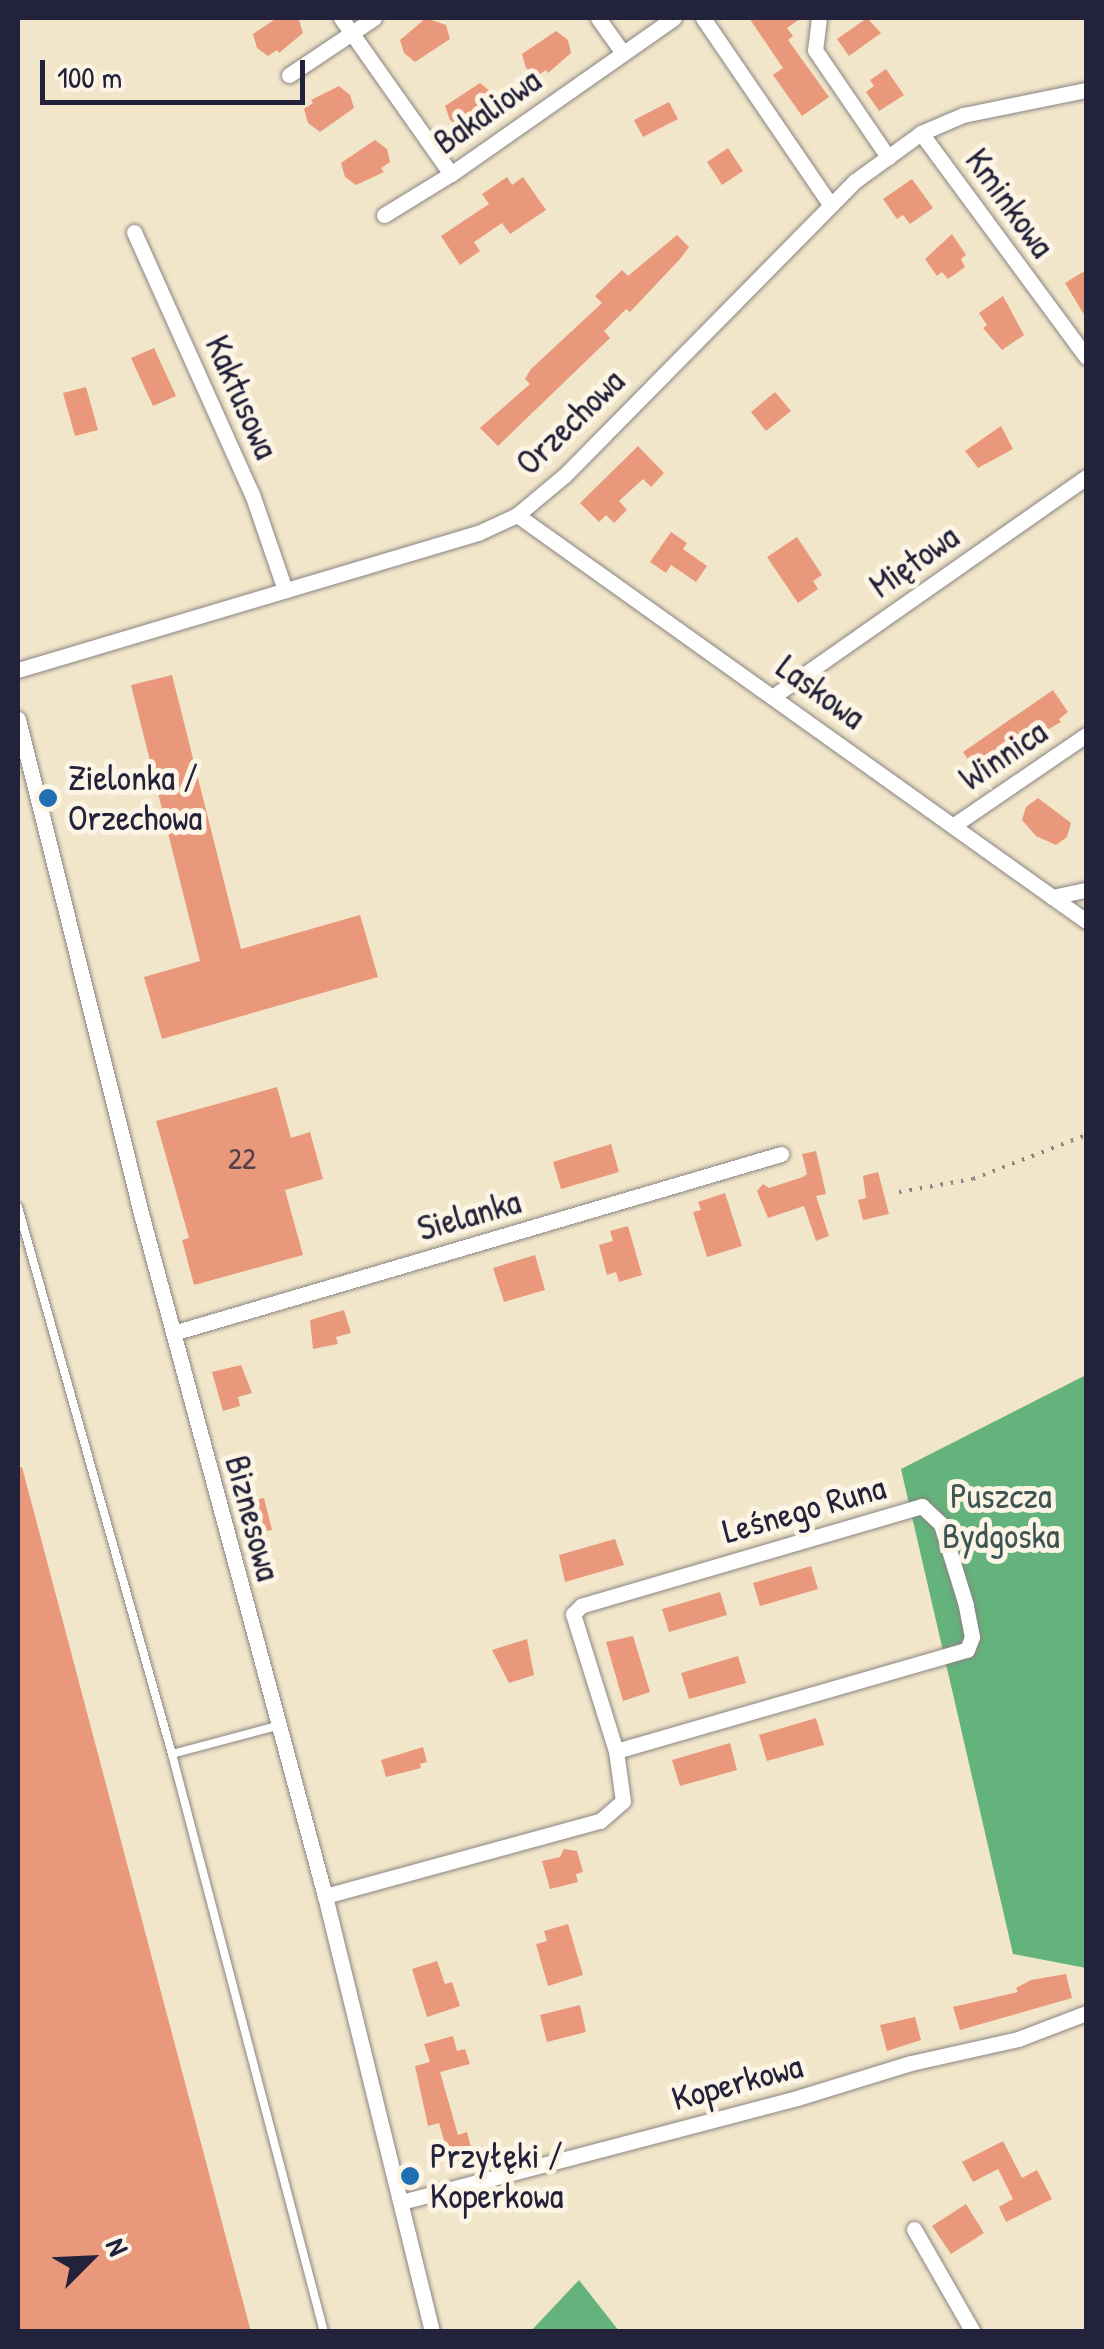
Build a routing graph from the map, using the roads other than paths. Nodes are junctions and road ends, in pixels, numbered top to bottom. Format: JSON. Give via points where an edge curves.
{"nodes":[{"id":1,"x":342,"y":18,"type":"edge"},
{"id":2,"x":374,"y":18,"type":"edge"},
{"id":3,"x":598,"y":18,"type":"edge"},
{"id":4,"x":674,"y":18,"type":"edge"},
{"id":5,"x":703,"y":18,"type":"edge"},
{"id":6,"x":818,"y":18,"type":"edge"},
{"id":7,"x":351,"y":33,"type":"junction"},
{"id":8,"x":622,"y":53,"type":"junction"},
{"id":9,"x":289,"y":75,"type":"dead end"},
{"id":10,"x":1086,"y":90,"type":"edge"},
{"id":11,"x":921,"y":133,"type":"junction"},
{"id":12,"x":888,"y":157,"type":"junction"},
{"id":13,"x":450,"y":174,"type":"junction"},
{"id":14,"x":829,"y":203,"type":"junction"},
{"id":15,"x":384,"y":214,"type":"dead end"},
{"id":16,"x":134,"y":232,"type":"dead end"},
{"id":17,"x":1081,"y":342,"type":"edge"},
{"id":18,"x":1086,"y":357,"type":"edge"},
{"id":19,"x":1086,"y":476,"type":"edge"},
{"id":20,"x":517,"y":515,"type":"junction"},
{"id":21,"x":285,"y":590,"type":"junction"},
{"id":22,"x":18,"y":670,"type":"edge"},
{"id":23,"x":776,"y":696,"type":"junction"},
{"id":24,"x":18,"y":719,"type":"edge"},
{"id":25,"x":1086,"y":735,"type":"edge"},
{"id":26,"x":954,"y":825,"type":"junction"},
{"id":27,"x":1086,"y":890,"type":"edge"},
{"id":28,"x":1052,"y":897,"type":"junction"},
{"id":29,"x":1086,"y":921,"type":"edge"},
{"id":30,"x":781,"y":1154,"type":"dead end"},
{"id":31,"x":18,"y":1207,"type":"edge"},
{"id":32,"x":173,"y":1333,"type":"junction"},
{"id":33,"x":277,"y":1726,"type":"junction"},
{"id":34,"x":616,"y":1752,"type":"junction"},
{"id":35,"x":172,"y":1754,"type":"junction"},
{"id":36,"x":325,"y":1896,"type":"junction"},
{"id":37,"x":1086,"y":2013,"type":"edge"},
{"id":38,"x":401,"y":2202,"type":"junction"},
{"id":39,"x":914,"y":2229,"type":"dead end"},
{"id":40,"x":324,"y":2332,"type":"edge"},
{"id":41,"x":432,"y":2332,"type":"edge"},
{"id":42,"x":973,"y":2332,"type":"edge"}],
"edges":[{"from":1,"to":7,"type":"street"},
{"from":2,"to":7,"type":"street"},
{"from":3,"to":8,"type":"street"},
{"from":4,"to":8,"type":"street","name":"Bakaliowa"},
{"from":5,"to":14,"type":"street"},
{"from":6,"to":12,"type":"street","via":[[816,50]]},
{"from":7,"to":9,"type":"street"},
{"from":7,"to":13,"type":"street"},
{"from":8,"to":13,"type":"street","name":"Bakaliowa"},
{"from":10,"to":11,"type":"street","name":"Orzechowa","via":[[963,115]]},
{"from":11,"to":12,"type":"street","name":"Orzechowa"},
{"from":11,"to":17,"type":"street","name":"Kminkowa"},
{"from":12,"to":14,"type":"street","name":"Orzechowa"},
{"from":13,"to":15,"type":"street","name":"Bakaliowa"},
{"from":14,"to":20,"type":"street","name":"Orzechowa","via":[[565,475]]},
{"from":16,"to":21,"type":"street","name":"Kaktusowa","via":[[252,494]]},
{"from":17,"to":18,"type":"street","name":"Kminkowa"},
{"from":19,"to":23,"type":"street","name":"Miętowa"},
{"from":20,"to":21,"type":"street","name":"Orzechowa","via":[[478,533]]},
{"from":20,"to":23,"type":"street","name":"Laskowa"},
{"from":21,"to":22,"type":"street","name":"Orzechowa"},
{"from":23,"to":26,"type":"street","name":"Laskowa"},
{"from":24,"to":32,"type":"street","name":"Biznesowa"},
{"from":25,"to":26,"type":"street","name":"Winnica"},
{"from":26,"to":28,"type":"street","name":"Laskowa"},
{"from":27,"to":28,"type":"street"},
{"from":28,"to":29,"type":"street","name":"Laskowa"},
{"from":30,"to":32,"type":"street","name":"Sielanka"},
{"from":31,"to":35,"type":"lane"},
{"from":32,"to":33,"type":"street","name":"Biznesowa"},
{"from":33,"to":35,"type":"lane"},
{"from":33,"to":36,"type":"street","name":"Biznesowa"},
{"from":34,"to":34,"type":"street","name":"Leśnego Runa","via":[[967,1650],[972,1637],[966,1605],[941,1524],[922,1506],[581,1606],[573,1614]]},
{"from":34,"to":36,"type":"street","name":"Leśnego Runa","via":[[623,1801],[600,1821]]},
{"from":35,"to":40,"type":"lane"},
{"from":36,"to":38,"type":"street","name":"Biznesowa"},
{"from":37,"to":38,"type":"street","name":"Koperkowa","via":[[1018,2039]]},
{"from":38,"to":41,"type":"street","name":"Biznesowa"},
{"from":39,"to":42,"type":"street"}]}
